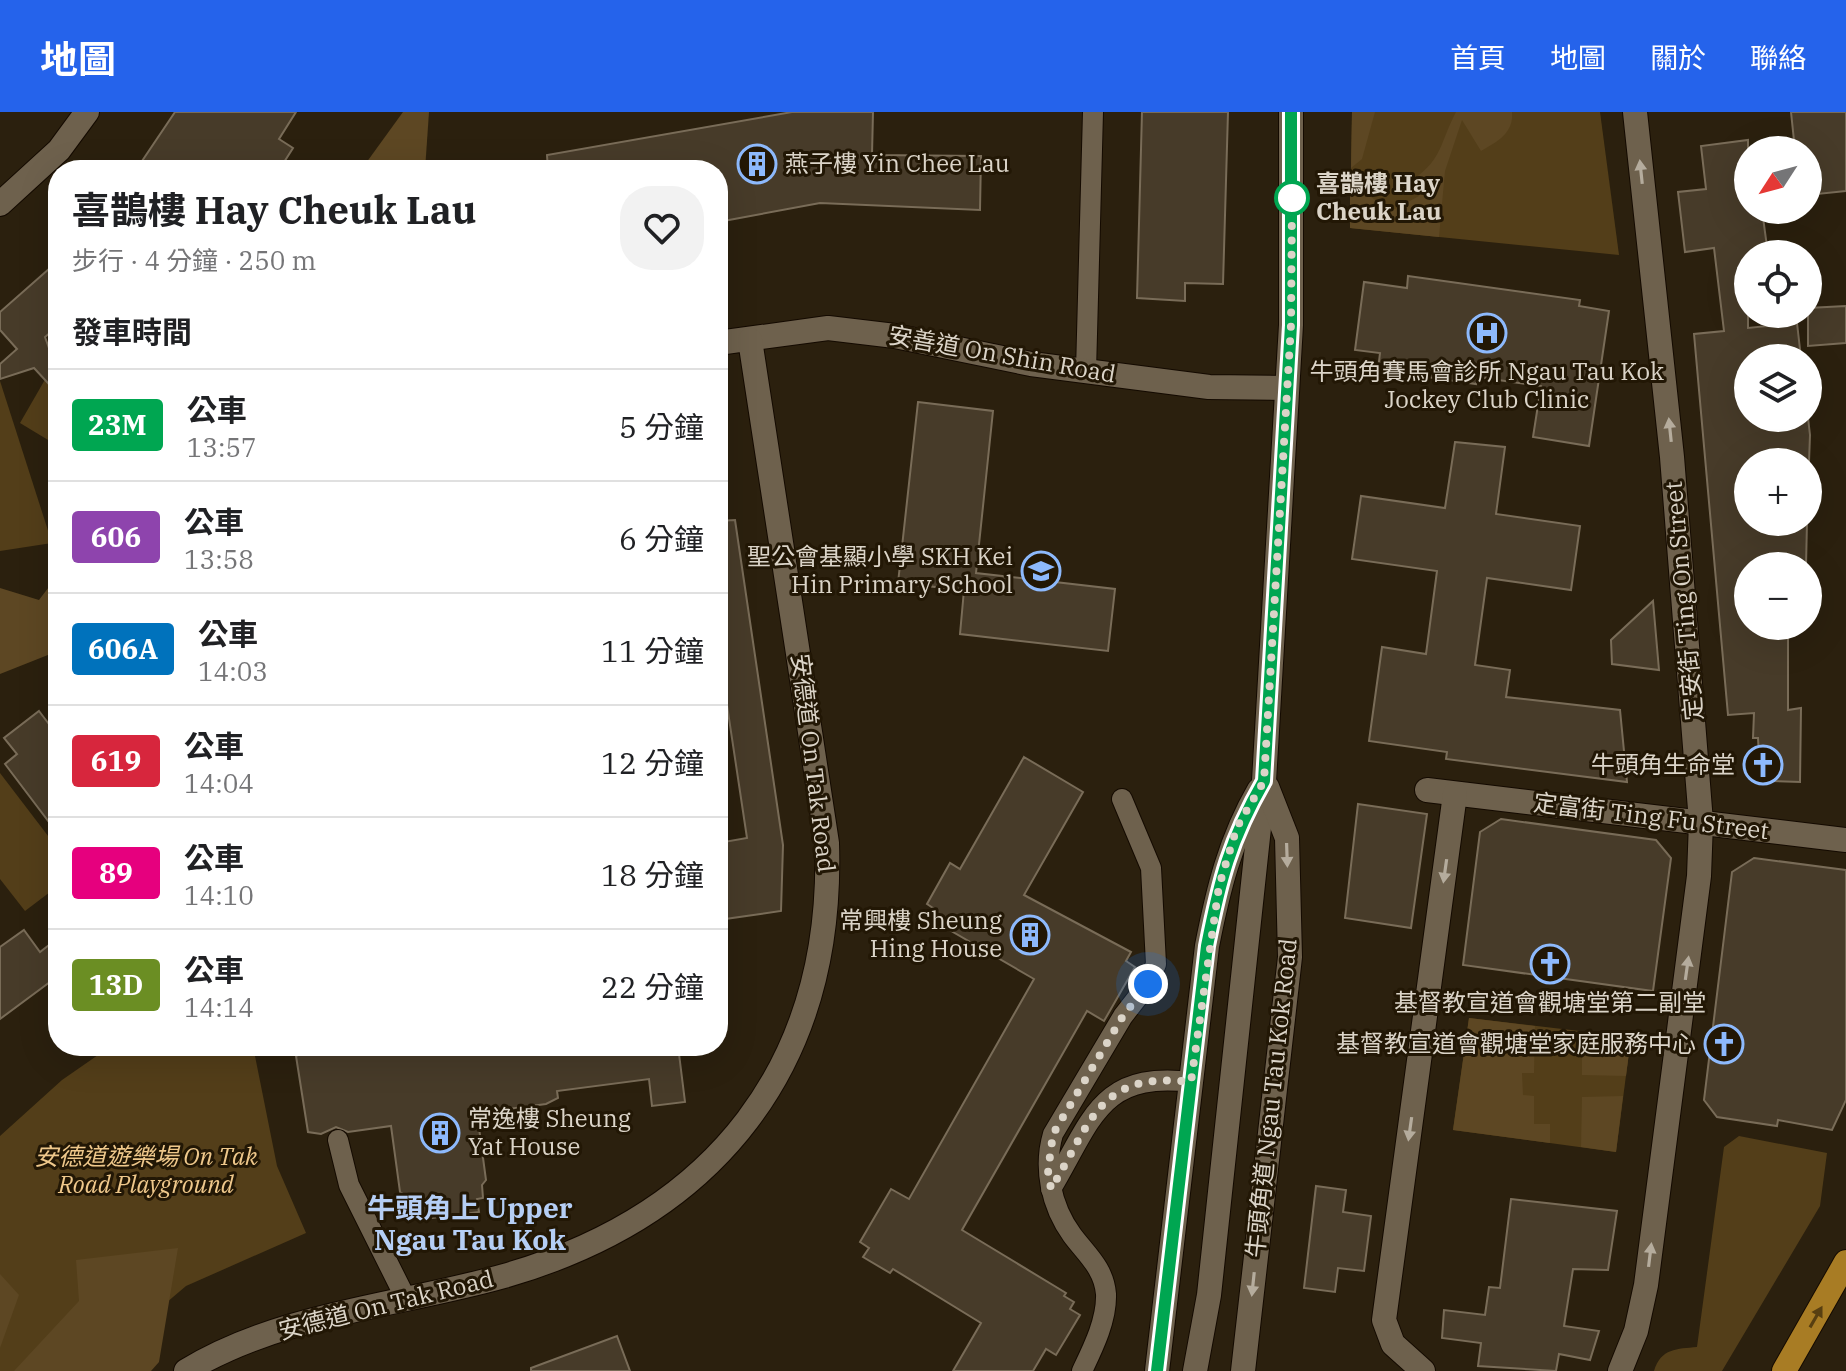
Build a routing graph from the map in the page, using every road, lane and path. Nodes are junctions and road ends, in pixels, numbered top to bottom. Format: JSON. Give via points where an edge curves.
{"nodes":[{"id":1,"x":87,"y":112,"type":"edge"},
{"id":2,"x":1093,"y":112,"type":"edge"},
{"id":3,"x":1291,"y":112,"type":"edge"},
{"id":4,"x":1635,"y":112,"type":"edge"},
{"id":5,"x":50,"y":160,"type":"edge"},
{"id":6,"x":48,"y":162,"type":"edge"},
{"id":7,"x":0,"y":204,"type":"edge"},
{"id":8,"x":750,"y":340,"type":"junction"},
{"id":9,"x":728,"y":342,"type":"edge"},
{"id":10,"x":1086,"y":371,"type":"junction"},
{"id":11,"x":1286,"y":388,"type":"junction"},
{"id":12,"x":1264,"y":781,"type":"junction"},
{"id":13,"x":1427,"y":790,"type":"dead end"},
{"id":14,"x":1455,"y":794,"type":"junction"},
{"id":15,"x":1122,"y":799,"type":"dead end"},
{"id":16,"x":1701,"y":822,"type":"junction"},
{"id":17,"x":1846,"y":840,"type":"edge"},
{"id":18,"x":1191,"y":1082,"type":"junction"},
{"id":19,"x":338,"y":1140,"type":"dead end"},
{"id":20,"x":1051,"y":1189,"type":"junction"},
{"id":21,"x":1846,"y":1262,"type":"edge"},
{"id":22,"x":406,"y":1299,"type":"junction"},
{"id":23,"x":213,"y":1364,"type":"edge"},
{"id":24,"x":186,"y":1371,"type":"edge"},
{"id":25,"x":1082,"y":1371,"type":"edge"},
{"id":26,"x":1157,"y":1371,"type":"edge"},
{"id":27,"x":1195,"y":1371,"type":"edge"},
{"id":28,"x":1243,"y":1371,"type":"edge"},
{"id":29,"x":1423,"y":1371,"type":"edge"},
{"id":30,"x":1620,"y":1371,"type":"edge"},
{"id":31,"x":1784,"y":1371,"type":"edge"}],
"edges":[{"from":1,"to":5,"type":"street"},
{"from":2,"to":10,"type":"lane"},
{"from":3,"to":11,"type":"street","name":"牛頭角道 Ngau Tau Kok Road"},
{"from":16,"to":4,"type":"street","name":"定安街 Ting On Street","one_way":true,"via":[[1672,457]]},
{"from":6,"to":7,"type":"street"},
{"from":8,"to":9,"type":"street","name":"安善道 On Shin Road"},
{"from":8,"to":10,"type":"street","name":"安善道 On Shin Road","via":[[828,328]]},
{"from":8,"to":22,"type":"street","name":"安德道 On Tak Road","via":[[827,843],[825,930],[808,1006],[754,1112],[703,1171],[665,1202],[623,1229],[550,1261]]},
{"from":10,"to":11,"type":"street","name":"安善道 On Shin Road","via":[[1209,387]]},
{"from":11,"to":12,"type":"street","name":"牛頭角道 Ngau Tau Kok Road"},
{"from":12,"to":18,"type":"street","name":"牛頭角道 Ngau Tau Kok Road","via":[[1237,827],[1219,886]]},
{"from":12,"to":27,"type":"street","name":"牛頭角道 Ngau Tau Kok Road","via":[[1209,1295]]},
{"from":12,"to":28,"type":"street","name":"牛頭角道 Ngau Tau Kok Road","one_way":true,"via":[[1287,838],[1290,957]]},
{"from":13,"to":14,"type":"street","name":"定富街 Ting Fu Street"},
{"from":14,"to":16,"type":"street","name":"定富街 Ting Fu Street"},
{"from":14,"to":29,"type":"street","one_way":true,"via":[[1384,1320],[1393,1344]]},
{"from":15,"to":20,"type":"lane","via":[[1151,868],[1156,964],[1053,1134]]},
{"from":16,"to":17,"type":"street","name":"定富街 Ting Fu Street"},
{"from":30,"to":16,"type":"street","name":"定安街 Ting On Street","one_way":true,"via":[[1646,1285],[1699,876]]},
{"from":18,"to":20,"type":"lane","via":[[1145,1080],[1112,1095]]},
{"from":18,"to":26,"type":"street","name":"牛頭角道 Ngau Tau Kok Road"},
{"from":19,"to":22,"type":"lane","via":[[349,1185]]},
{"from":20,"to":25,"type":"lane","via":[[1064,1223],[1104,1281],[1105,1308]]},
{"from":31,"to":21,"type":"highway","one_way":true},
{"from":22,"to":23,"type":"street","name":"安德道 On Tak Road","via":[[277,1330]]},
{"from":23,"to":24,"type":"street","name":"安德道 On Tak Road"}]}
